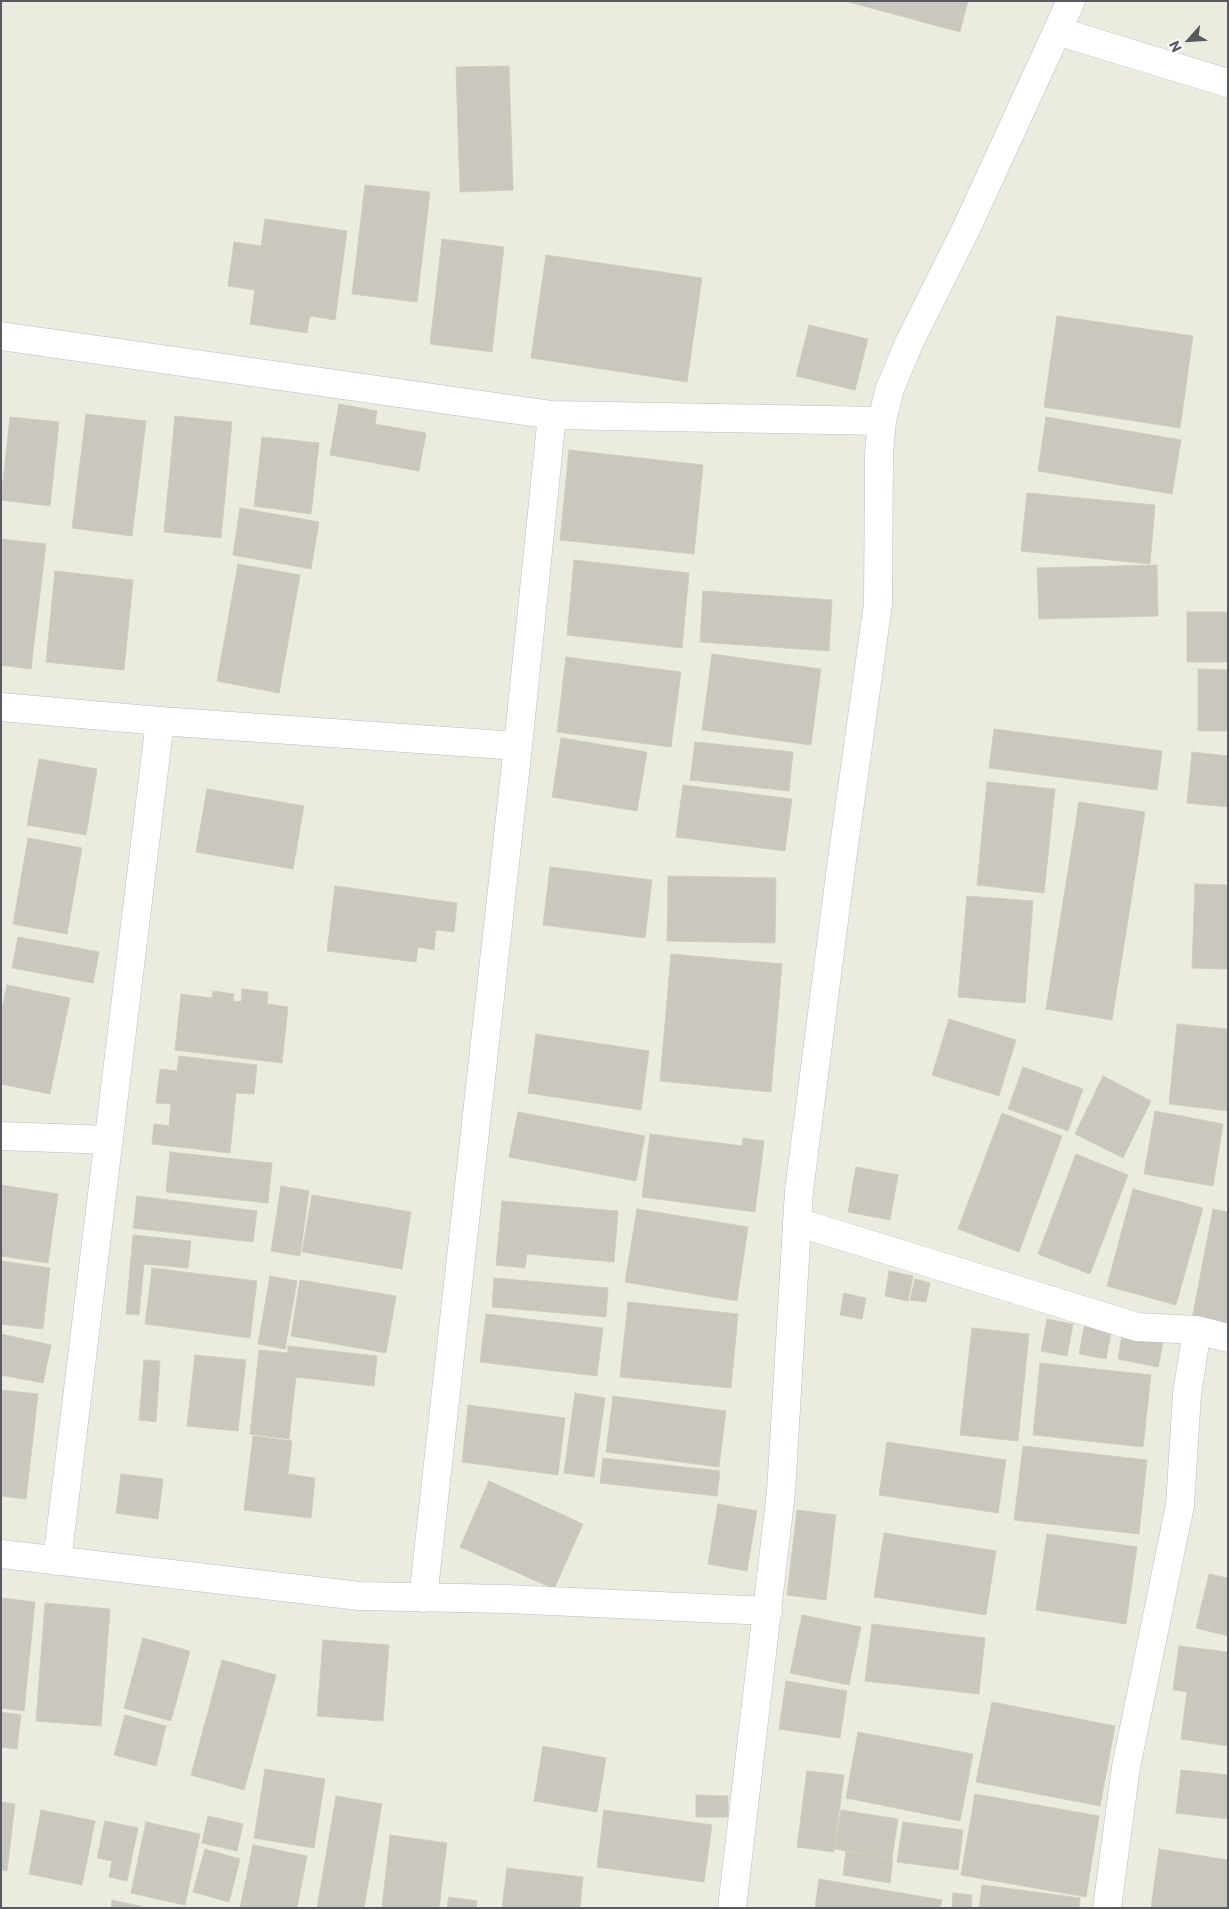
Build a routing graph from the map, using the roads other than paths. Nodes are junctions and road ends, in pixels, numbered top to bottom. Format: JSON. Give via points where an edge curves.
{"nodes":[{"id":1,"x":1071,"y":1,"type":"edge"},
{"id":2,"x":1057,"y":31,"type":"junction"},
{"id":3,"x":1228,"y":83,"type":"edge"},
{"id":4,"x":1,"y":336,"type":"edge"},
{"id":5,"x":552,"y":415,"type":"junction"},
{"id":6,"x":882,"y":421,"type":"junction"},
{"id":7,"x":1,"y":707,"type":"edge"},
{"id":8,"x":160,"y":721,"type":"junction"},
{"id":9,"x":518,"y":746,"type":"junction"},
{"id":10,"x":1,"y":1136,"type":"edge"},
{"id":11,"x":109,"y":1140,"type":"junction"},
{"id":12,"x":796,"y":1222,"type":"junction"},
{"id":13,"x":1197,"y":1330,"type":"junction"},
{"id":14,"x":1228,"y":1338,"type":"edge"},
{"id":15,"x":1,"y":1554,"type":"edge"},
{"id":16,"x":56,"y":1561,"type":"junction"},
{"id":17,"x":423,"y":1598,"type":"junction"},
{"id":18,"x":768,"y":1610,"type":"junction"},
{"id":19,"x":732,"y":1908,"type":"edge"},
{"id":20,"x":1107,"y":1908,"type":"edge"}],
"edges":[{"from":1,"to":2,"type":"street"},
{"from":2,"to":3,"type":"street"},
{"from":2,"to":6,"type":"street","via":[[967,227],[909,343],[889,391]]},
{"from":4,"to":5,"type":"street"},
{"from":5,"to":6,"type":"street"},
{"from":5,"to":9,"type":"street"},
{"from":6,"to":12,"type":"street","via":[[878,604],[840,867]]},
{"from":7,"to":8,"type":"street"},
{"from":8,"to":9,"type":"street"},
{"from":8,"to":11,"type":"street"},
{"from":9,"to":17,"type":"street"},
{"from":10,"to":11,"type":"street"},
{"from":11,"to":16,"type":"street"},
{"from":12,"to":13,"type":"street","via":[[1137,1327]]},
{"from":12,"to":18,"type":"street","via":[[782,1492]]},
{"from":13,"to":14,"type":"street"},
{"from":13,"to":20,"type":"street","via":[[1187,1394],[1180,1505],[1126,1768]]},
{"from":15,"to":16,"type":"street"},
{"from":16,"to":17,"type":"street","via":[[358,1596]]},
{"from":17,"to":18,"type":"street"},
{"from":18,"to":19,"type":"street"}]}
